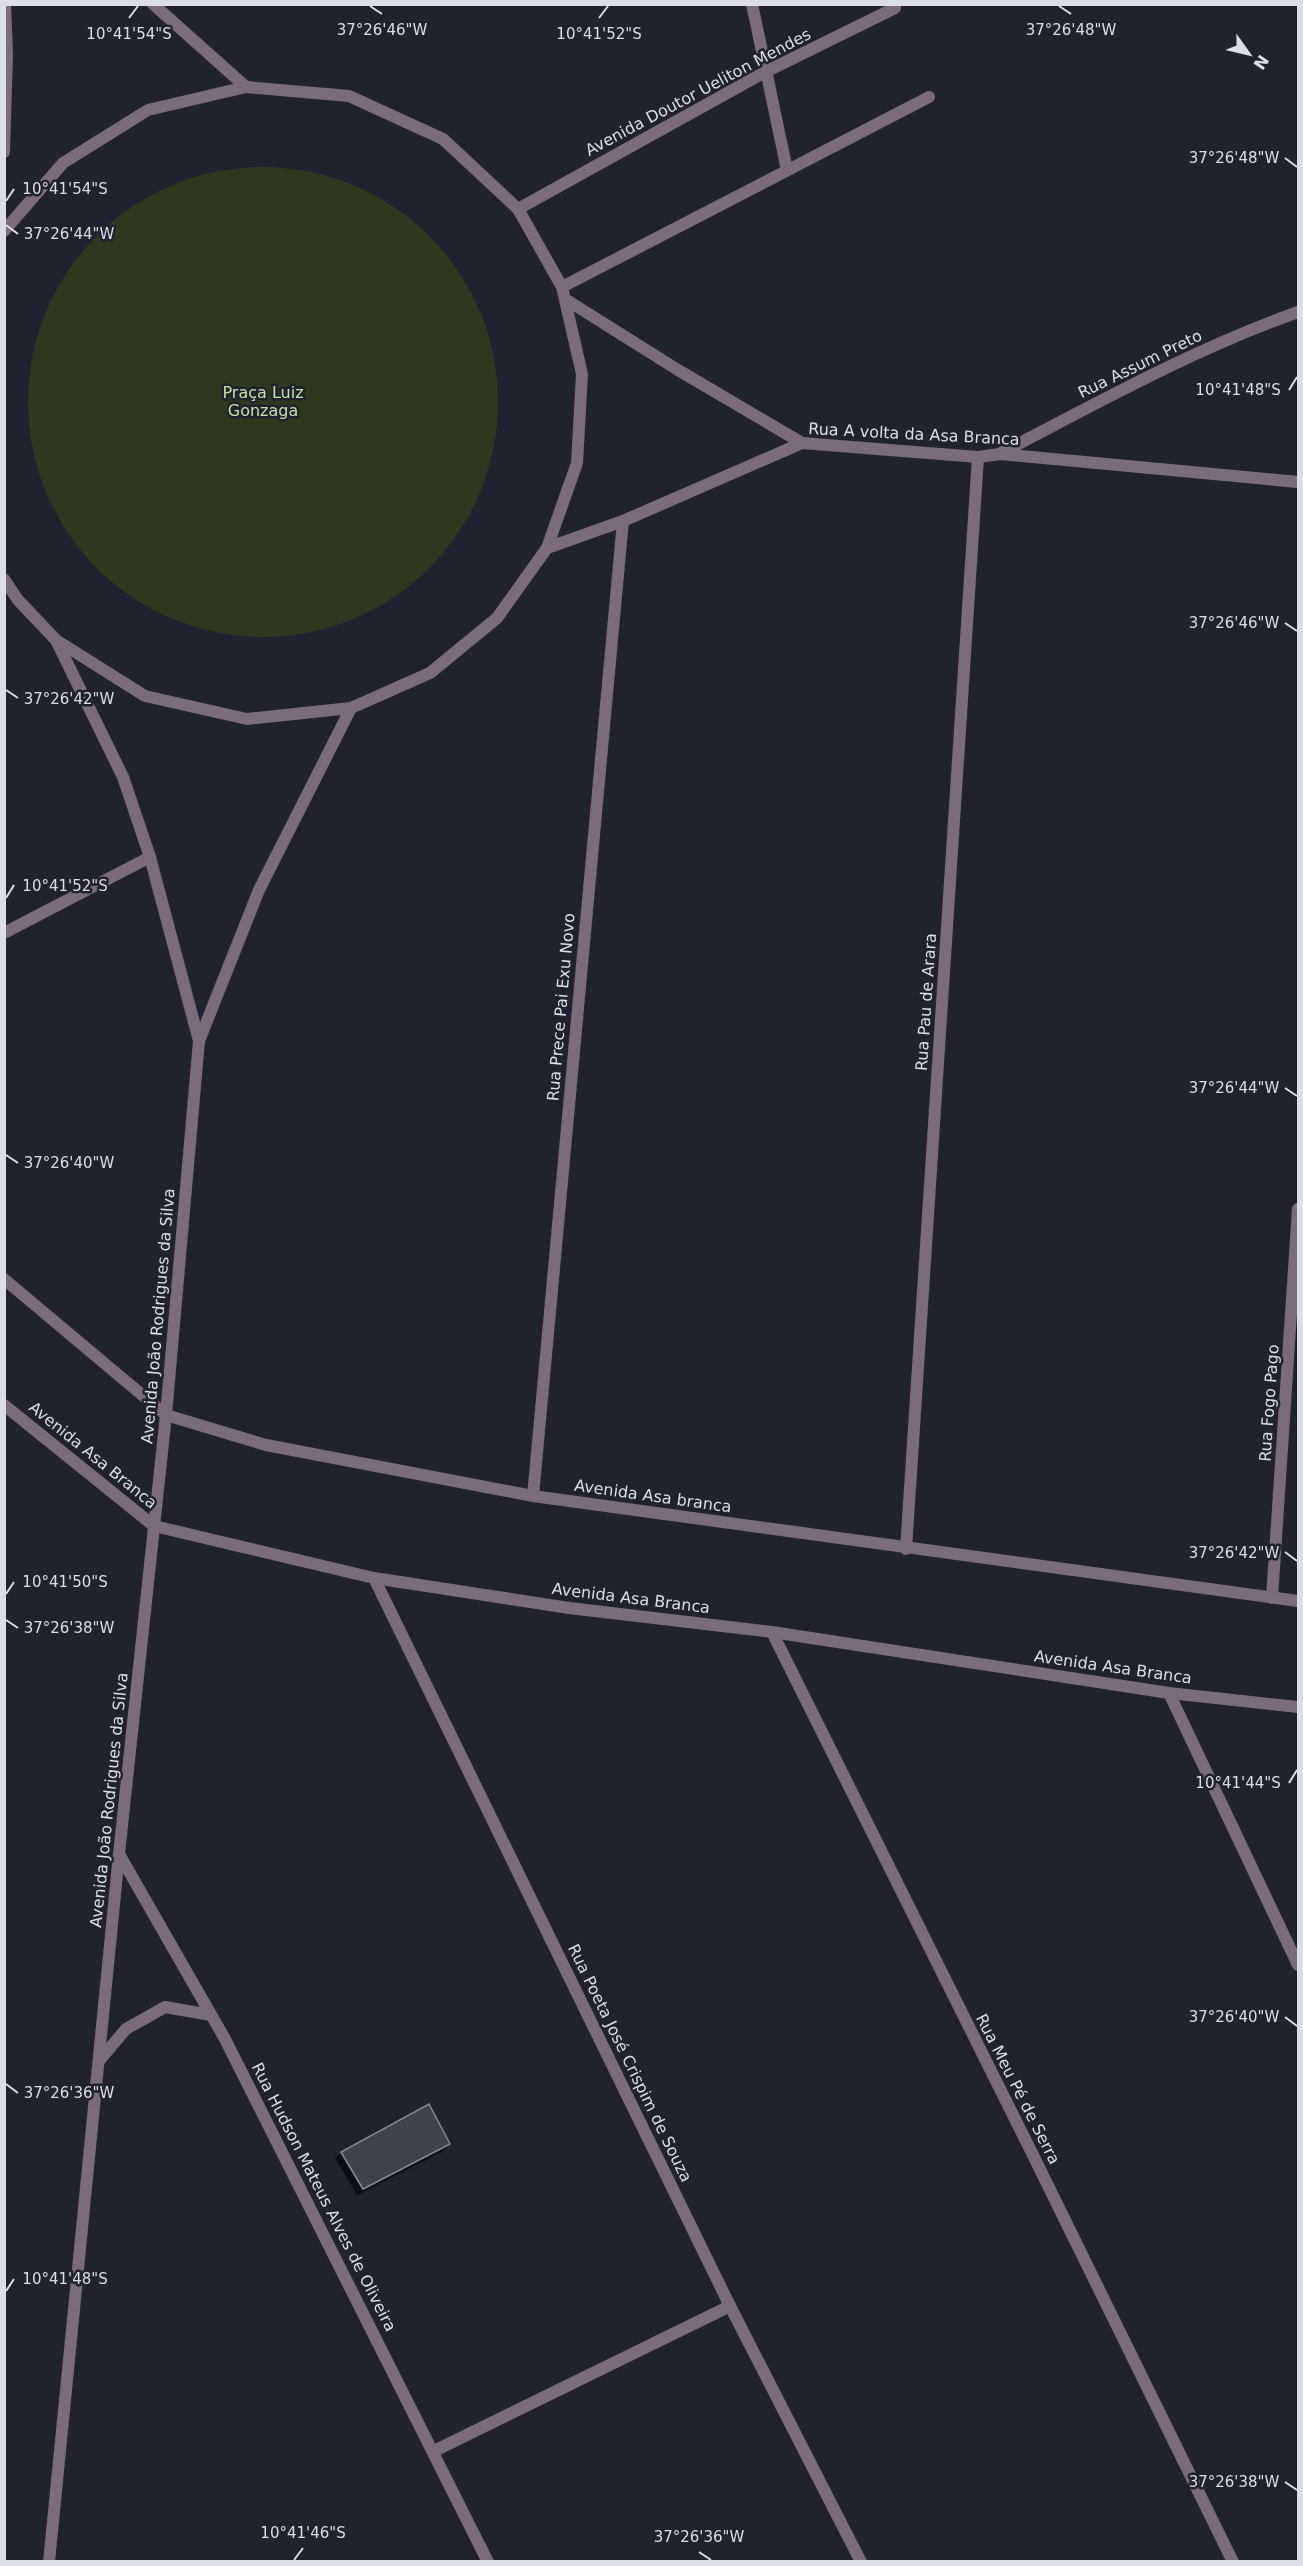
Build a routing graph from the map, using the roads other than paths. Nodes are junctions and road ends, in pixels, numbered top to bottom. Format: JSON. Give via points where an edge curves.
{"nodes":[{"id":1,"x":5,"y":4,"type":"edge"},
{"id":2,"x":153,"y":4,"type":"edge"},
{"id":3,"x":752,"y":4,"type":"edge"},
{"id":4,"x":894,"y":8,"type":"dead end"},
{"id":5,"x":6,"y":54,"type":"edge"},
{"id":6,"x":765,"y":72,"type":"junction"},
{"id":7,"x":246,"y":87,"type":"junction"},
{"id":8,"x":929,"y":97,"type":"dead end"},
{"id":9,"x":4,"y":152,"type":"edge"},
{"id":10,"x":787,"y":170,"type":"junction"},
{"id":11,"x":518,"y":209,"type":"junction"},
{"id":12,"x":4,"y":231,"type":"edge"},
{"id":13,"x":563,"y":293,"type":"junction"},
{"id":14,"x":1299,"y":312,"type":"edge"},
{"id":15,"x":802,"y":443,"type":"junction"},
{"id":16,"x":1000,"y":454,"type":"junction"},
{"id":17,"x":978,"y":457,"type":"junction"},
{"id":18,"x":1299,"y":482,"type":"edge"},
{"id":19,"x":623,"y":521,"type":"junction"},
{"id":20,"x":547,"y":548,"type":"junction"},
{"id":21,"x":4,"y":579,"type":"edge"},
{"id":22,"x":56,"y":640,"type":"junction"},
{"id":23,"x":351,"y":708,"type":"junction"},
{"id":24,"x":150,"y":857,"type":"junction"},
{"id":25,"x":4,"y":933,"type":"edge"},
{"id":26,"x":199,"y":1041,"type":"junction"},
{"id":27,"x":1299,"y":1209,"type":"edge"},
{"id":28,"x":4,"y":1279,"type":"edge"},
{"id":29,"x":4,"y":1406,"type":"edge"},
{"id":30,"x":166,"y":1415,"type":"junction"},
{"id":31,"x":533,"y":1496,"type":"junction"},
{"id":32,"x":154,"y":1526,"type":"junction"},
{"id":33,"x":906,"y":1549,"type":"junction"},
{"id":34,"x":374,"y":1578,"type":"junction"},
{"id":35,"x":1272,"y":1598,"type":"junction"},
{"id":36,"x":1299,"y":1601,"type":"edge"},
{"id":37,"x":772,"y":1632,"type":"junction"},
{"id":38,"x":1169,"y":1693,"type":"junction"},
{"id":39,"x":1299,"y":1707,"type":"edge"},
{"id":40,"x":119,"y":1854,"type":"junction"},
{"id":41,"x":1299,"y":1965,"type":"edge"},
{"id":42,"x":212,"y":2015,"type":"junction"},
{"id":43,"x":99,"y":2061,"type":"junction"},
{"id":44,"x":730,"y":2306,"type":"junction"},
{"id":45,"x":434,"y":2451,"type":"junction"},
{"id":46,"x":48,"y":2562,"type":"edge"},
{"id":47,"x":488,"y":2562,"type":"edge"},
{"id":48,"x":861,"y":2562,"type":"edge"},
{"id":49,"x":1233,"y":2562,"type":"edge"}],
"edges":[{"from":1,"to":5,"type":"street"},
{"from":2,"to":7,"type":"street"},
{"from":3,"to":6,"type":"street"},
{"from":4,"to":6,"type":"street","name":"Avenida Doutor Ueliton Mendes"},
{"from":5,"to":9,"type":"street"},
{"from":6,"to":10,"type":"street"},
{"from":6,"to":11,"type":"street","name":"Avenida Doutor Ueliton Mendes"},
{"from":7,"to":11,"type":"street","via":[[348,96],[442,139]]},
{"from":7,"to":12,"type":"street","via":[[148,110],[63,163]]},
{"from":8,"to":10,"type":"street"},
{"from":10,"to":13,"type":"street"},
{"from":11,"to":13,"type":"street"},
{"from":13,"to":15,"type":"street","via":[[678,370]]},
{"from":13,"to":20,"type":"street","via":[[582,374],[577,463]]},
{"from":14,"to":16,"type":"street","name":"Rua Assum Preto","via":[[1159,370]]},
{"from":15,"to":17,"type":"street","name":"Rua A volta da Asa Branca"},
{"from":15,"to":19,"type":"street","name":"Rua A volta da Asa Branca"},
{"from":16,"to":17,"type":"street","name":"Rua A volta da Asa Branca"},
{"from":16,"to":18,"type":"street","name":"Rua A volta da Asa Branca"},
{"from":17,"to":33,"type":"street","name":"Rua Pau de Arara"},
{"from":19,"to":20,"type":"street","name":"Rua A volta da Asa Branca"},
{"from":19,"to":31,"type":"street","name":"Rua Prece Pai Exu Novo"},
{"from":20,"to":23,"type":"street","via":[[497,618],[430,673]]},
{"from":21,"to":22,"type":"street"},
{"from":22,"to":23,"type":"street","via":[[145,696],[247,719]]},
{"from":22,"to":24,"type":"street","name":"Avenida João Rodrigues da Silva","via":[[123,777]]},
{"from":23,"to":26,"type":"street","name":"Avenida João Rodrigues da Silva","via":[[259,891]]},
{"from":24,"to":25,"type":"street"},
{"from":24,"to":26,"type":"street","name":"Avenida João Rodrigues da Silva"},
{"from":26,"to":30,"type":"street","name":"Avenida João Rodrigues da Silva"},
{"from":27,"to":35,"type":"street","name":"Rua Fogo Pago"},
{"from":28,"to":30,"type":"street"},
{"from":29,"to":32,"type":"street","name":"Avenida Asa Branca"},
{"from":30,"to":31,"type":"street","name":"Avenida Asa branca","via":[[266,1445]]},
{"from":30,"to":32,"type":"street","name":"Avenida João Rodrigues da Silva"},
{"from":31,"to":33,"type":"street","name":"Avenida Asa branca"},
{"from":32,"to":34,"type":"street","name":"Avenida Asa Branca"},
{"from":32,"to":40,"type":"street","name":"Avenida João Rodrigues da Silva"},
{"from":33,"to":35,"type":"street","name":"Avenida Asa branca"},
{"from":34,"to":37,"type":"street","name":"Avenida Asa Branca","via":[[569,1608]]},
{"from":34,"to":44,"type":"street","name":"Rua Poeta José Crispim de Souza"},
{"from":35,"to":36,"type":"street"},
{"from":37,"to":38,"type":"street","name":"Avenida Asa Branca"},
{"from":37,"to":49,"type":"street","name":"Rua Meu Pé de Serra"},
{"from":38,"to":39,"type":"street","name":"Avenida Asa Branca"},
{"from":38,"to":41,"type":"street"},
{"from":40,"to":42,"type":"street","name":"Rua Hudson Mateus Alves de Oliveira"},
{"from":40,"to":43,"type":"street","name":"Avenida João Rodrigues da Silva"},
{"from":42,"to":43,"type":"street","via":[[165,2007],[126,2029]]},
{"from":42,"to":45,"type":"street","name":"Rua Hudson Mateus Alves de Oliveira"},
{"from":43,"to":46,"type":"street","name":"Avenida João Rodrigues da Silva"},
{"from":44,"to":45,"type":"street"},
{"from":44,"to":48,"type":"street","name":"Rua Poeta José Crispim de Souza"},
{"from":45,"to":47,"type":"street","name":"Rua Hudson Mateus Alves de Oliveira"}]}
